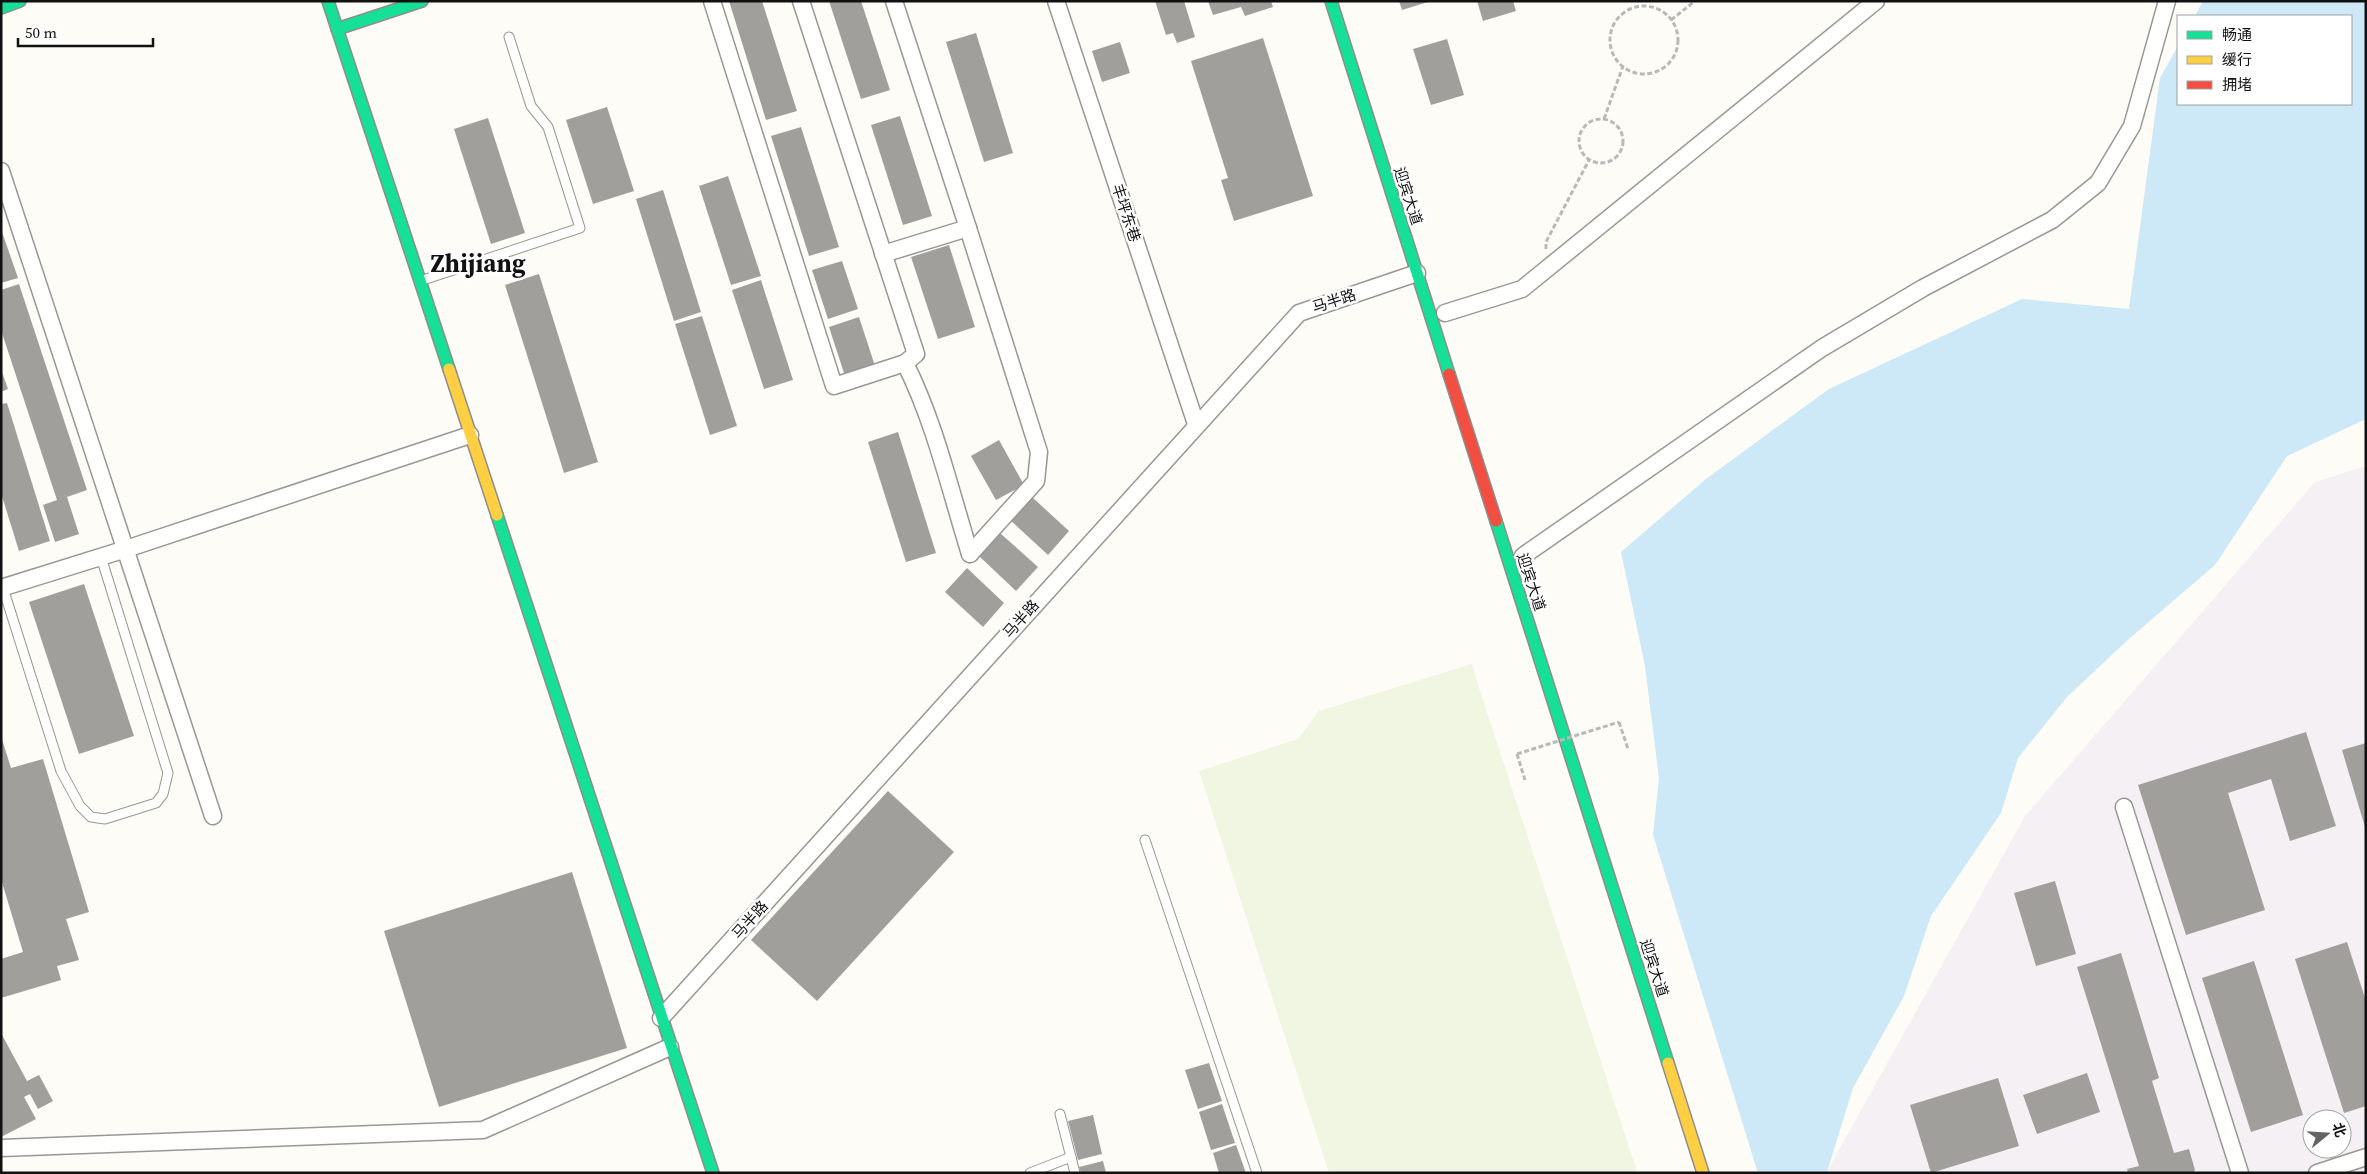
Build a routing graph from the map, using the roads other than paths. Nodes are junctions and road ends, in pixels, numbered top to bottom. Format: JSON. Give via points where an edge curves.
{"nodes":[{"id":1,"x":20,"y":1,"type":"edge"},
{"id":2,"x":328,"y":1,"type":"edge"},
{"id":3,"x":422,"y":1,"type":"edge"},
{"id":4,"x":712,"y":1,"type":"edge"},
{"id":5,"x":801,"y":1,"type":"edge"},
{"id":6,"x":894,"y":1,"type":"edge"},
{"id":7,"x":1056,"y":1,"type":"edge"},
{"id":8,"x":1331,"y":1,"type":"edge"},
{"id":9,"x":1876,"y":1,"type":"edge"},
{"id":10,"x":2167,"y":1,"type":"edge"},
{"id":11,"x":1,"y":8,"type":"edge"},
{"id":12,"x":337,"y":29,"type":"junction"},
{"id":13,"x":509,"y":37,"type":"dead end"},
{"id":14,"x":1,"y":171,"type":"edge"},
{"id":15,"x":968,"y":228,"type":"junction"},
{"id":16,"x":883,"y":254,"type":"junction"},
{"id":17,"x":1417,"y":273,"type":"junction"},
{"id":18,"x":420,"y":281,"type":"junction"},
{"id":19,"x":1445,"y":313,"type":"dead end"},
{"id":20,"x":904,"y":363,"type":"junction"},
{"id":21,"x":1196,"y":424,"type":"junction"},
{"id":22,"x":470,"y":435,"type":"junction"},
{"id":23,"x":126,"y":549,"type":"junction"},
{"id":24,"x":101,"y":557,"type":"junction"},
{"id":25,"x":1523,"y":557,"type":"dead end"},
{"id":26,"x":2,"y":588,"type":"edge"},
{"id":27,"x":2124,"y":807,"type":"dead end"},
{"id":28,"x":213,"y":816,"type":"dead end"},
{"id":29,"x":1145,"y":840,"type":"dead end"},
{"id":30,"x":661,"y":1018,"type":"junction"},
{"id":31,"x":670,"y":1047,"type":"junction"},
{"id":32,"x":1060,"y":1114,"type":"dead end"},
{"id":33,"x":1,"y":1148,"type":"edge"},
{"id":34,"x":1071,"y":1157,"type":"junction"},
{"id":35,"x":2366,"y":1157,"type":"edge"},
{"id":36,"x":713,"y":1173,"type":"edge"},
{"id":37,"x":1030,"y":1173,"type":"edge"},
{"id":38,"x":1075,"y":1173,"type":"edge"},
{"id":39,"x":1257,"y":1173,"type":"edge"},
{"id":40,"x":1703,"y":1173,"type":"edge"},
{"id":41,"x":2240,"y":1173,"type":"edge"},
{"id":42,"x":2317,"y":1173,"type":"edge"}],
"edges":[{"from":1,"to":11,"type":"street"},
{"from":2,"to":12,"type":"street"},
{"from":3,"to":12,"type":"street"},
{"from":4,"to":20,"type":"street","via":[[834,386]]},
{"from":5,"to":16,"type":"street"},
{"from":6,"to":15,"type":"street"},
{"from":7,"to":21,"type":"street","name":"丰坪东巷"},
{"from":8,"to":17,"type":"street","name":"迎宾大道"},
{"from":9,"to":19,"type":"street","via":[[1522,289]]},
{"from":10,"to":25,"type":"street","via":[[2132,126],[2098,183],[2052,220],[1923,288],[1822,348]]},
{"from":12,"to":18,"type":"street"},
{"from":13,"to":18,"type":"lane","via":[[531,106],[548,127],[580,228]]},
{"from":14,"to":23,"type":"street"},
{"from":15,"to":16,"type":"street"},
{"from":15,"to":20,"type":"street","via":[[1039,452],[1036,481],[970,554],[934,434]]},
{"from":16,"to":20,"type":"street","via":[[916,354]]},
{"from":17,"to":21,"type":"street","name":"马半路","via":[[1299,313]]},
{"from":17,"to":40,"type":"street","name":"迎宾大道"},
{"from":18,"to":22,"type":"street"},
{"from":21,"to":30,"type":"street","name":"马半路"},
{"from":22,"to":23,"type":"street"},
{"from":22,"to":30,"type":"street"},
{"from":23,"to":24,"type":"street"},
{"from":23,"to":28,"type":"street"},
{"from":24,"to":26,"type":"street"},
{"from":24,"to":26,"type":"lane","via":[[168,773],[163,794],[156,803],[122,814],[105,819],[91,817],[70,792]]},
{"from":27,"to":41,"type":"street"},
{"from":29,"to":39,"type":"lane"},
{"from":30,"to":31,"type":"street"},
{"from":31,"to":33,"type":"street","via":[[483,1130]]},
{"from":31,"to":36,"type":"street"},
{"from":32,"to":34,"type":"lane"},
{"from":34,"to":37,"type":"lane"},
{"from":34,"to":38,"type":"lane"},
{"from":35,"to":42,"type":"street"}]}
